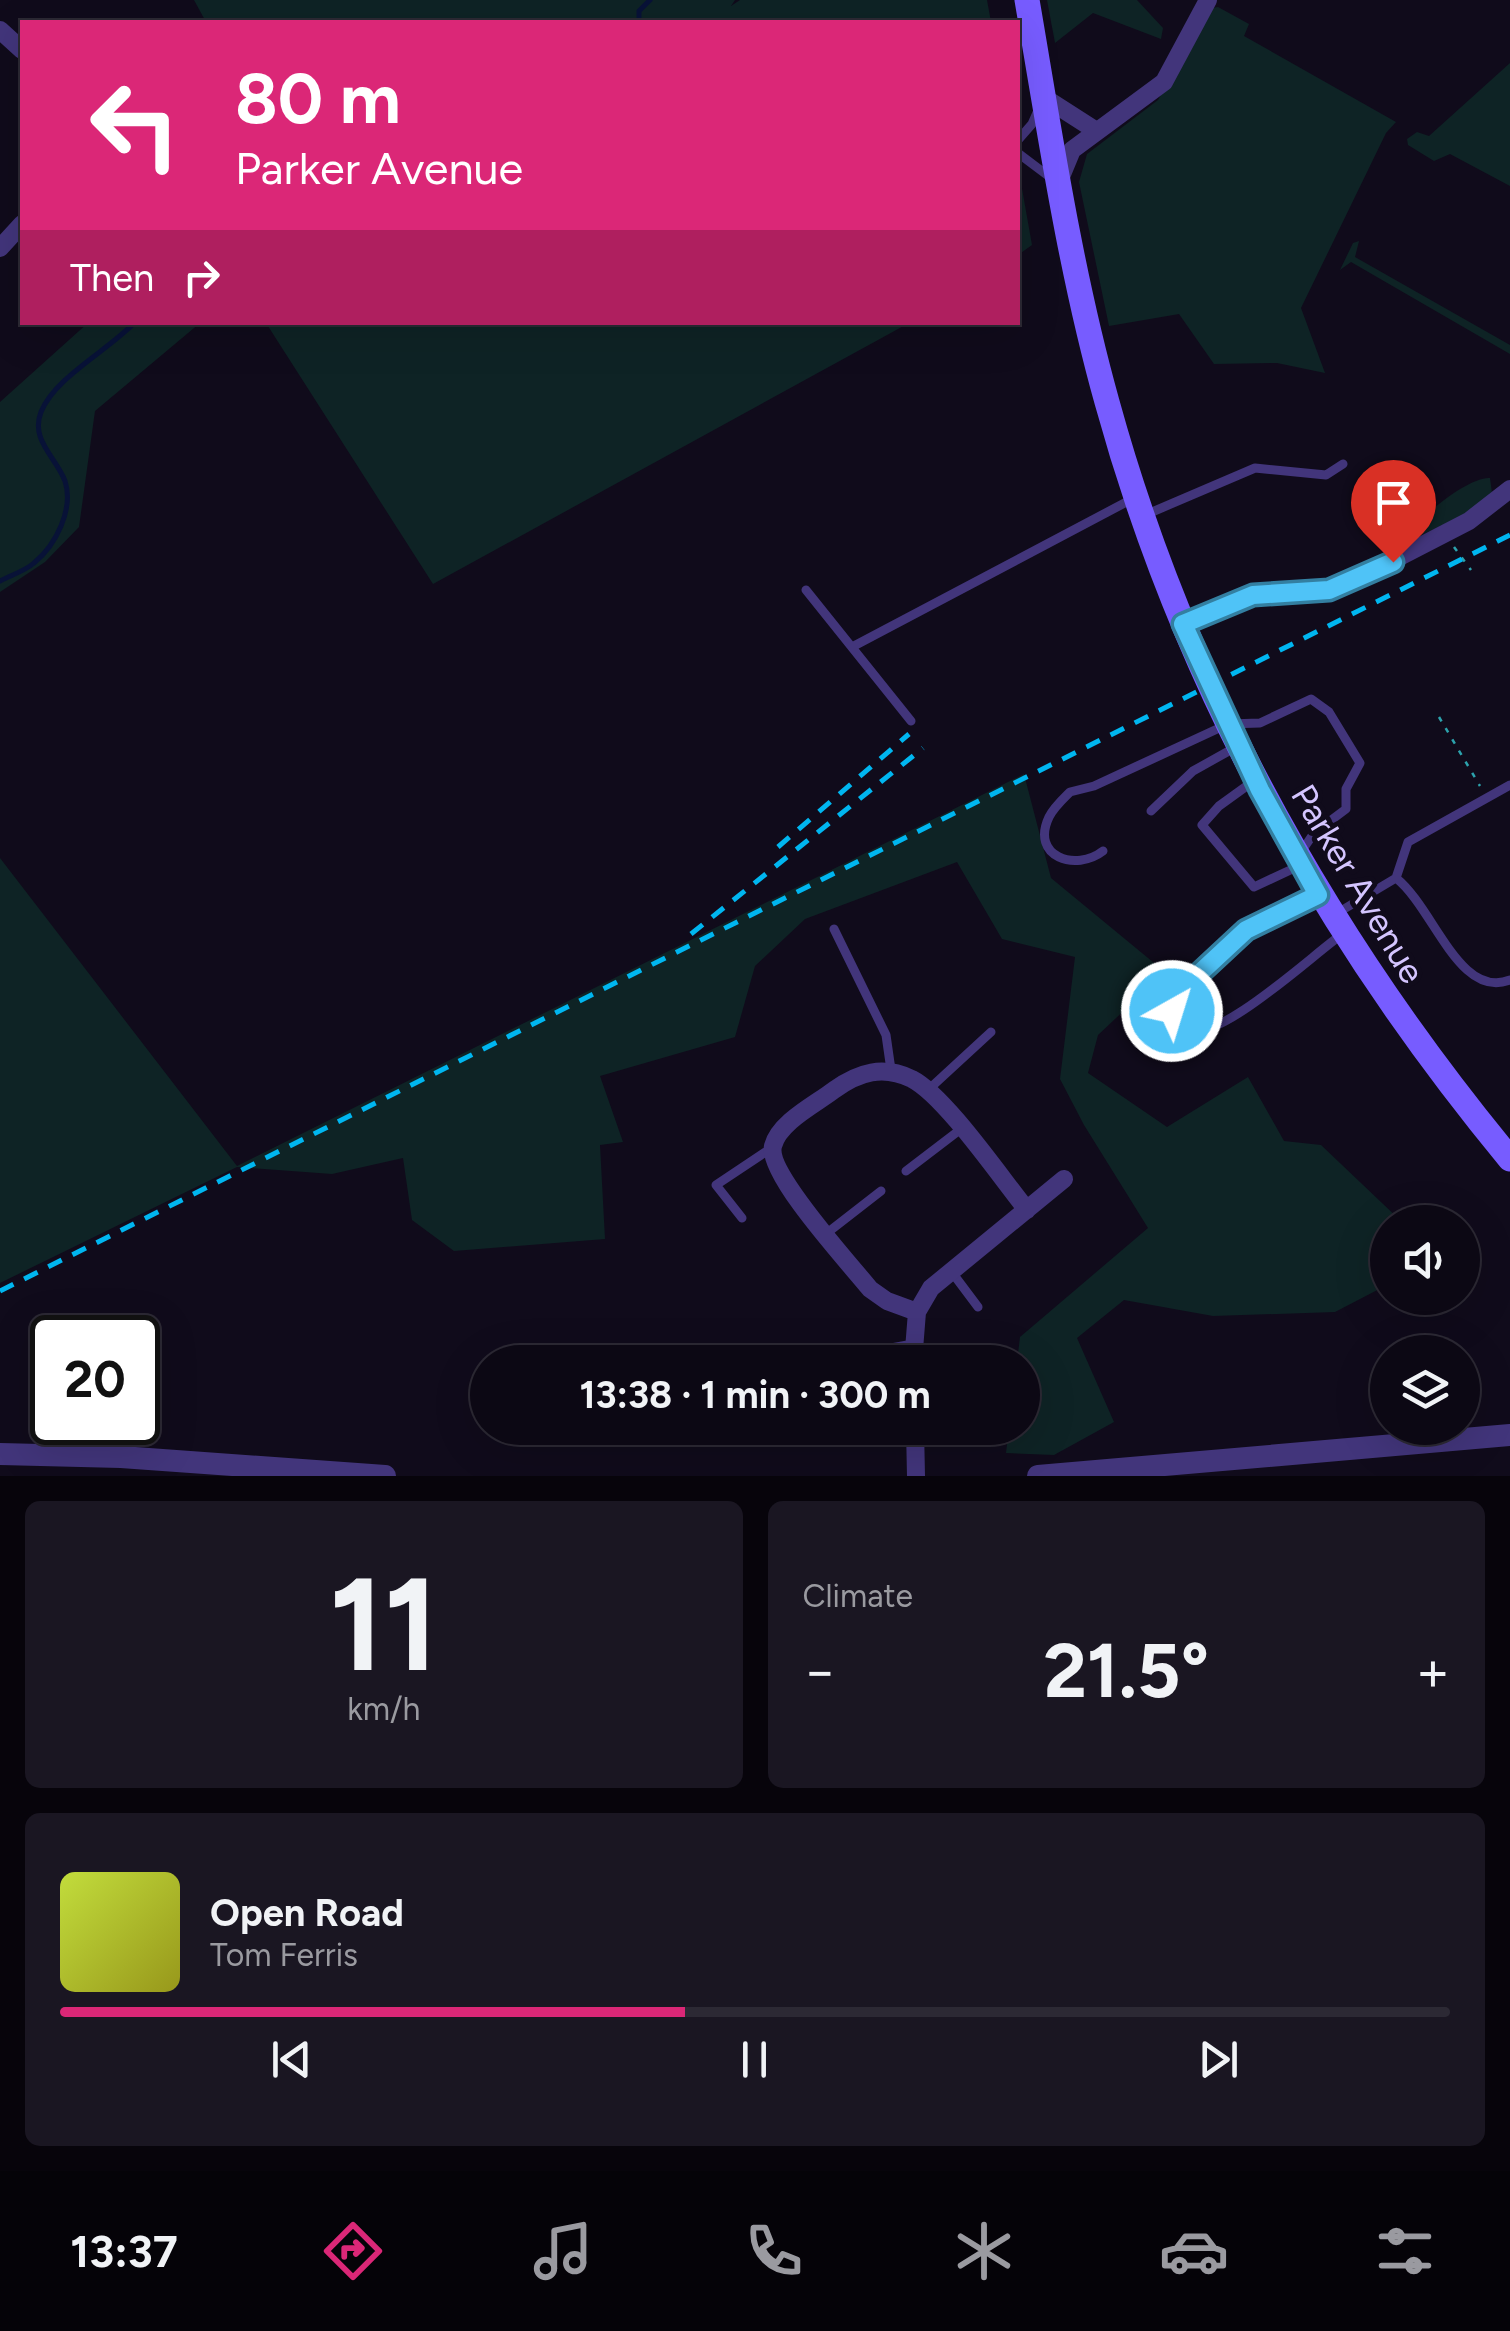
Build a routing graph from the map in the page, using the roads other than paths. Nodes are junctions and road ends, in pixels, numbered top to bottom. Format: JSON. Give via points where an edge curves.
{"nodes":[{"id":1,"x":1026,"y":0,"type":"edge"},
{"id":2,"x":1208,"y":0,"type":"edge"},
{"id":3,"x":0,"y":30,"type":"edge"},
{"id":4,"x":20,"y":48,"type":"edge"},
{"id":5,"x":1042,"y":96,"type":"junction"},
{"id":6,"x":1094,"y":130,"type":"junction"},
{"id":7,"x":1020,"y":138,"type":"edge"},
{"id":8,"x":1020,"y":155,"type":"edge"},
{"id":9,"x":1059,"y":185,"type":"junction"},
{"id":10,"x":20,"y":226,"type":"edge"},
{"id":11,"x":0,"y":248,"type":"edge"},
{"id":12,"x":1343,"y":464,"type":"dead end"},
{"id":13,"x":1510,"y":490,"type":"edge"},
{"id":14,"x":1139,"y":506,"type":"junction"},
{"id":15,"x":806,"y":590,"type":"dead end"},
{"id":16,"x":1183,"y":624,"type":"junction"},
{"id":17,"x":852,"y":647,"type":"junction"},
{"id":18,"x":912,"y":720,"type":"dead end"},
{"id":19,"x":1233,"y":735,"type":"junction"},
{"id":20,"x":1255,"y":780,"type":"junction"},
{"id":21,"x":1506,"y":788,"type":"edge"},
{"id":22,"x":1152,"y":811,"type":"dead end"},
{"id":23,"x":1103,"y":851,"type":"dead end"},
{"id":24,"x":1299,"y":862,"type":"junction"},
{"id":25,"x":1396,"y":878,"type":"junction"},
{"id":26,"x":1331,"y":915,"type":"junction"},
{"id":27,"x":834,"y":929,"type":"dead end"},
{"id":28,"x":1510,"y":980,"type":"edge"},
{"id":29,"x":991,"y":1032,"type":"dead end"},
{"id":30,"x":891,"y":1070,"type":"junction"},
{"id":31,"x":928,"y":1090,"type":"junction"},
{"id":32,"x":960,"y":1128,"type":"junction"},
{"id":33,"x":772,"y":1147,"type":"junction"},
{"id":34,"x":1510,"y":1159,"type":"edge"},
{"id":35,"x":906,"y":1171,"type":"dead end"},
{"id":36,"x":1064,"y":1179,"type":"dead end"},
{"id":37,"x":881,"y":1191,"type":"dead end"},
{"id":38,"x":1028,"y":1210,"type":"junction"},
{"id":39,"x":742,"y":1218,"type":"dead end"},
{"id":40,"x":826,"y":1233,"type":"junction"},
{"id":41,"x":951,"y":1272,"type":"junction"},
{"id":42,"x":978,"y":1307,"type":"dead end"},
{"id":43,"x":917,"y":1312,"type":"junction"},
{"id":44,"x":914,"y":1345,"type":"edge"},
{"id":45,"x":1510,"y":1435,"type":"edge"},
{"id":46,"x":915,"y":1445,"type":"edge"},
{"id":47,"x":0,"y":1454,"type":"edge"},
{"id":48,"x":1116,"y":1473,"type":"edge"},
{"id":49,"x":1069,"y":1475,"type":"edge"},
{"id":50,"x":385,"y":1476,"type":"edge"},
{"id":51,"x":916,"y":1476,"type":"edge"},
{"id":52,"x":1038,"y":1476,"type":"edge"}],
"edges":[{"from":1,"to":5,"type":"main road","name":"Parker Avenue"},
{"from":2,"to":6,"type":"street","via":[[1164,82],[1116,122]]},
{"from":3,"to":4,"type":"street"},
{"from":5,"to":6,"type":"street"},
{"from":5,"to":7,"type":"lane"},
{"from":5,"to":9,"type":"main road","name":"Parker Avenue"},
{"from":6,"to":9,"type":"street","via":[[1072,150]]},
{"from":8,"to":9,"type":"lane"},
{"from":9,"to":14,"type":"main road","name":"Parker Avenue","via":[[1096,359]]},
{"from":10,"to":11,"type":"street"},
{"from":12,"to":14,"type":"lane","via":[[1326,476],[1256,468]]},
{"from":13,"to":16,"type":"street","via":[[1445,535],[1345,585],[1253,595]]},
{"from":14,"to":16,"type":"main road","name":"Parker Avenue"},
{"from":14,"to":17,"type":"lane"},
{"from":15,"to":17,"type":"lane"},
{"from":16,"to":19,"type":"main road","name":"Parker Avenue"},
{"from":17,"to":18,"type":"lane"},
{"from":19,"to":20,"type":"main road","name":"Parker Avenue"},
{"from":19,"to":22,"type":"lane"},
{"from":19,"to":23,"type":"lane","via":[[1070,792],[1047,823],[1054,858],[1091,860]]},
{"from":19,"to":24,"type":"lane","via":[[1318,700],[1360,763],[1346,789],[1346,809],[1314,833]]},
{"from":20,"to":24,"type":"main road","name":"Parker Avenue"},
{"from":20,"to":24,"type":"lane","via":[[1202,826],[1254,887]]},
{"from":21,"to":25,"type":"lane","via":[[1408,842]]},
{"from":24,"to":26,"type":"main road","name":"Parker Avenue"},
{"from":25,"to":26,"type":"lane"},
{"from":25,"to":28,"type":"lane","via":[[1415,893],[1468,975],[1489,984]]},
{"from":26,"to":26,"type":"lane","via":[[1246,930],[1174,997],[1172,1011],[1184,1032],[1231,1019]]},
{"from":26,"to":34,"type":"main road","name":"Parker Avenue","via":[[1410,1033]]},
{"from":27,"to":30,"type":"lane","via":[[886,1036]]},
{"from":29,"to":31,"type":"lane"},
{"from":30,"to":31,"type":"street"},
{"from":30,"to":33,"type":"street","via":[[845,1082],[785,1127]]},
{"from":31,"to":32,"type":"street"},
{"from":32,"to":35,"type":"lane"},
{"from":32,"to":38,"type":"street"},
{"from":33,"to":39,"type":"lane","via":[[716,1185]]},
{"from":33,"to":40,"type":"street","via":[[777,1172]]},
{"from":36,"to":38,"type":"street"},
{"from":37,"to":40,"type":"lane"},
{"from":38,"to":41,"type":"street"},
{"from":40,"to":43,"type":"street","via":[[878,1297]]},
{"from":41,"to":42,"type":"lane"},
{"from":41,"to":43,"type":"street"},
{"from":43,"to":44,"type":"street"},
{"from":45,"to":48,"type":"street"},
{"from":46,"to":51,"type":"street"},
{"from":47,"to":50,"type":"street"},
{"from":48,"to":49,"type":"street"},
{"from":49,"to":52,"type":"street"}]}
